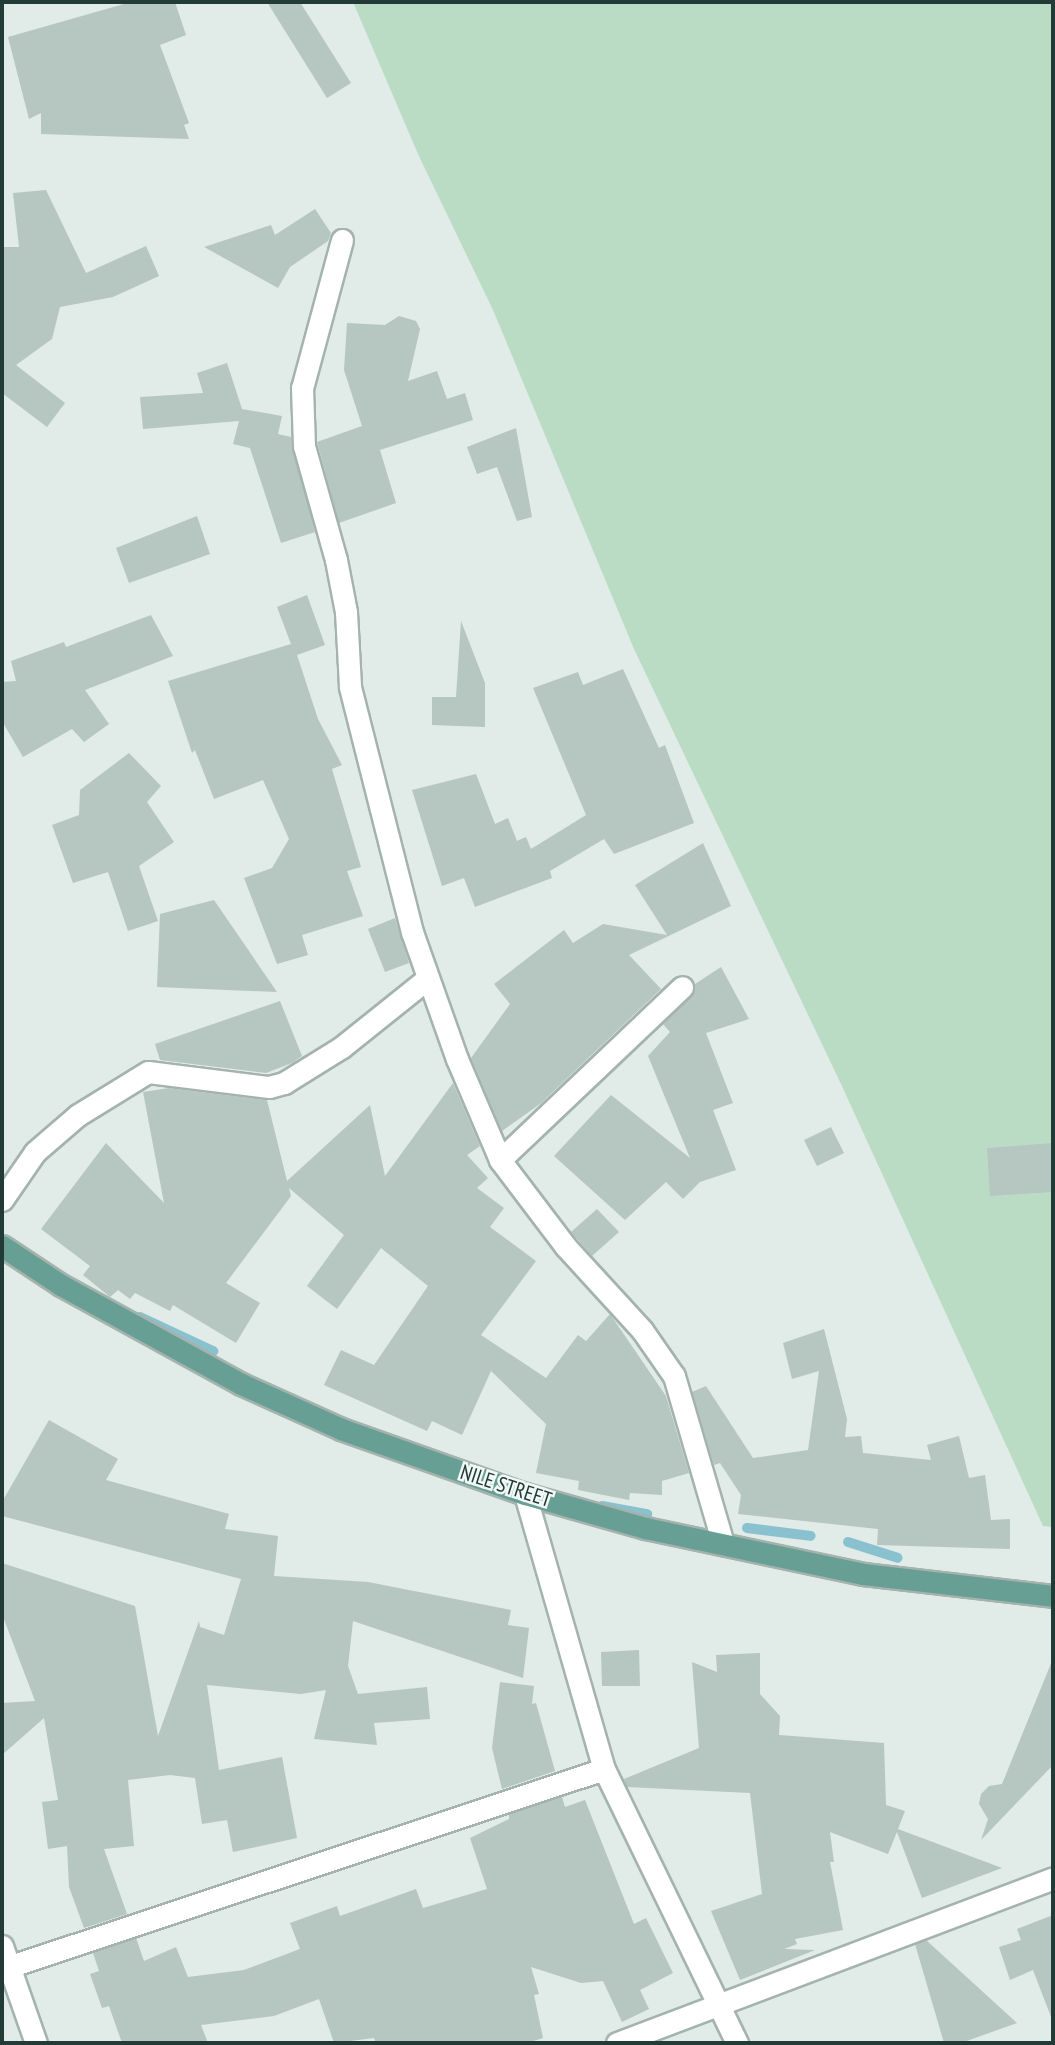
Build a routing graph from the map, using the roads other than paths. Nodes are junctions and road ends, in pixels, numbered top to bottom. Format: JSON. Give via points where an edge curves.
{"nodes":[{"id":1,"x":342,"y":240,"type":"dead end"},
{"id":2,"x":427,"y":979,"type":"junction"},
{"id":3,"x":682,"y":987,"type":"dead end"},
{"id":4,"x":500,"y":1160,"type":"junction"},
{"id":5,"x":2,"y":1200,"type":"edge"},
{"id":6,"x":2,"y":1246,"type":"edge"},
{"id":7,"x":524,"y":1494,"type":"junction"},
{"id":8,"x":723,"y":1544,"type":"junction"},
{"id":9,"x":1053,"y":1596,"type":"edge"},
{"id":10,"x":604,"y":1769,"type":"junction"},
{"id":11,"x":1053,"y":1878,"type":"edge"},
{"id":12,"x":4,"y":1961,"type":"edge"},
{"id":13,"x":722,"y":2007,"type":"junction"},
{"id":14,"x":36,"y":2043,"type":"edge"},
{"id":15,"x":617,"y":2043,"type":"edge"},
{"id":16,"x":737,"y":2043,"type":"edge"}],
"edges":[{"from":1,"to":2,"type":"street","via":[[302,388],[304,446],[346,612],[350,687]]},
{"from":2,"to":4,"type":"street"},
{"from":2,"to":5,"type":"street","via":[[342,1047],[285,1083],[269,1087],[148,1072],[78,1115],[35,1152]]},
{"from":3,"to":4,"type":"street"},
{"from":4,"to":8,"type":"street","via":[[566,1247],[642,1330],[674,1376]]},
{"from":6,"to":7,"type":"main road","name":"NILE STREET","via":[[61,1285],[241,1384],[341,1429]]},
{"from":7,"to":8,"type":"main road","name":"NILE STREET"},
{"from":7,"to":10,"type":"street"},
{"from":8,"to":9,"type":"main road","name":"NILE STREET","via":[[863,1574]]},
{"from":10,"to":12,"type":"street"},
{"from":10,"to":13,"type":"street"},
{"from":11,"to":13,"type":"street"},
{"from":12,"to":14,"type":"street"},
{"from":13,"to":15,"type":"street"},
{"from":13,"to":16,"type":"street"}]}
